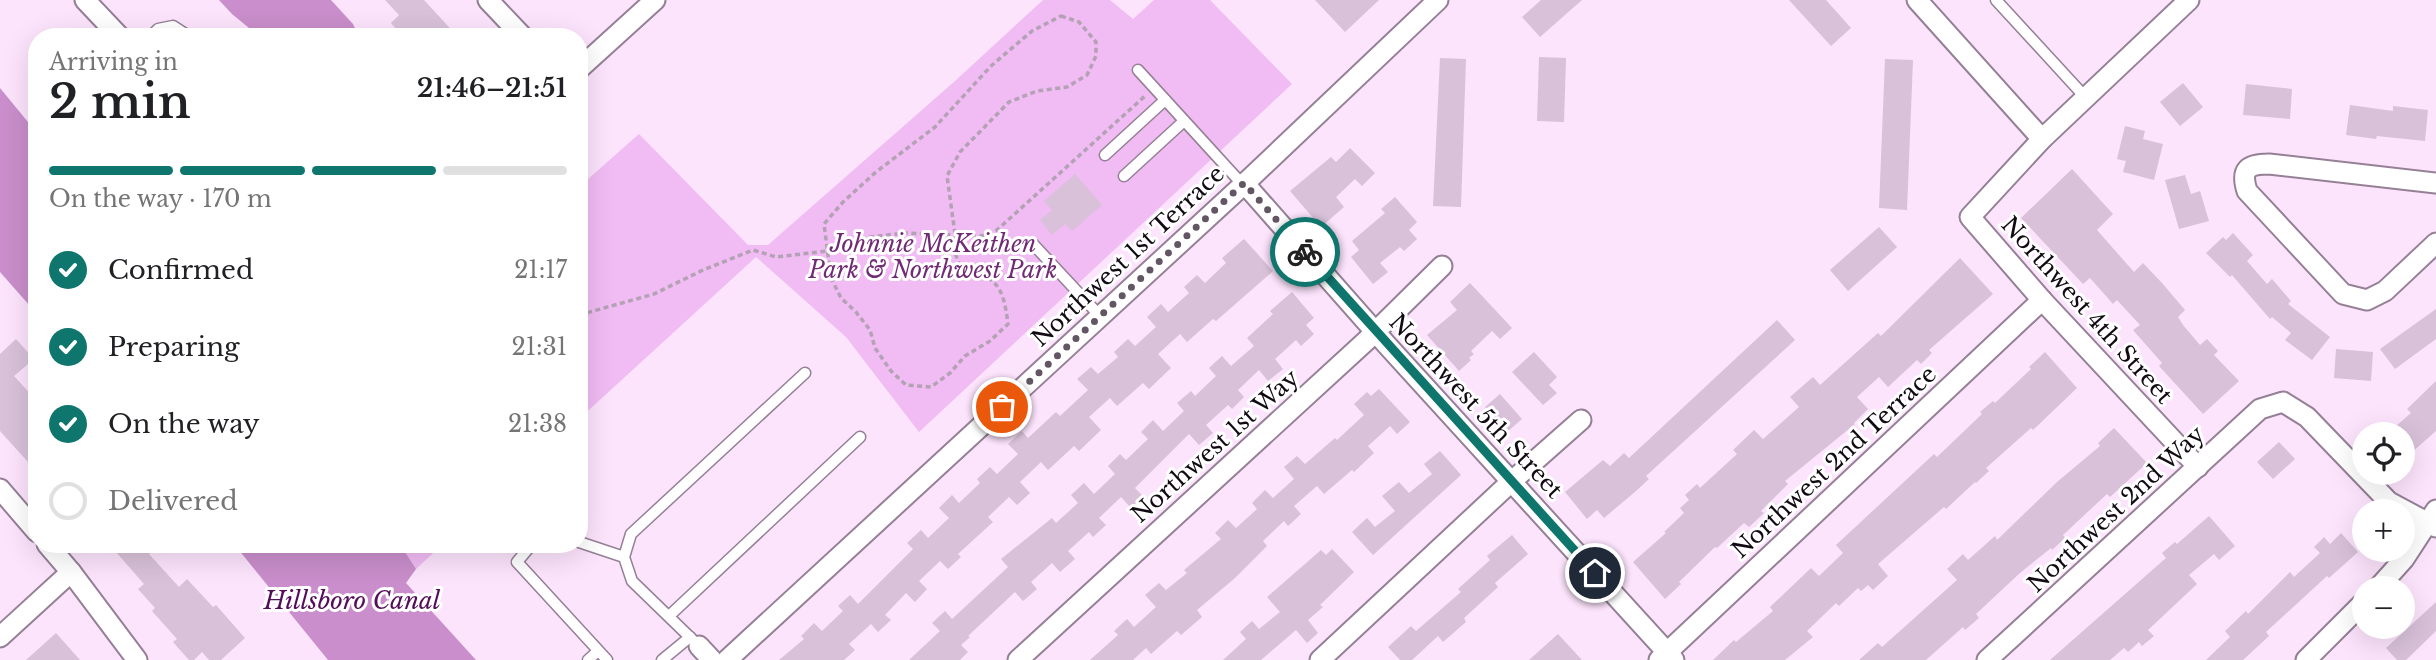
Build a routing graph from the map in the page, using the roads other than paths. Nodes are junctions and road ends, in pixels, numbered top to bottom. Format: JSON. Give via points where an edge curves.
{"nodes":[{"id":1,"x":85,"y":0,"type":"edge"},
{"id":2,"x":488,"y":0,"type":"edge"},
{"id":3,"x":655,"y":0,"type":"edge"},
{"id":4,"x":1438,"y":0,"type":"edge"},
{"id":5,"x":1917,"y":0,"type":"edge"},
{"id":6,"x":1996,"y":0,"type":"edge"},
{"id":7,"x":2189,"y":0,"type":"edge"},
{"id":8,"x":111,"y":28,"type":"edge"},
{"id":9,"x":514,"y":28,"type":"edge"},
{"id":10,"x":588,"y":61,"type":"edge"},
{"id":11,"x":1139,"y":70,"type":"dead end"},
{"id":12,"x":2086,"y":98,"type":"junction"},
{"id":13,"x":1165,"y":100,"type":"junction"},
{"id":14,"x":1184,"y":121,"type":"junction"},
{"id":15,"x":2042,"y":139,"type":"junction"},
{"id":16,"x":1105,"y":155,"type":"dead end"},
{"id":17,"x":1124,"y":176,"type":"dead end"},
{"id":18,"x":2436,"y":183,"type":"edge"},
{"id":19,"x":1243,"y":184,"type":"junction"},
{"id":20,"x":1032,"y":243,"type":"dead end"},
{"id":21,"x":2436,"y":243,"type":"edge"},
{"id":22,"x":1442,"y":266,"type":"dead end"},
{"id":23,"x":2042,"y":300,"type":"junction"},
{"id":24,"x":1100,"y":316,"type":"junction"},
{"id":25,"x":1375,"y":332,"type":"junction"},
{"id":26,"x":806,"y":373,"type":"dead end"},
{"id":27,"x":1581,"y":420,"type":"dead end"},
{"id":28,"x":860,"y":437,"type":"dead end"},
{"id":29,"x":2198,"y":467,"type":"junction"},
{"id":30,"x":1513,"y":481,"type":"junction"},
{"id":31,"x":0,"y":489,"type":"edge"},
{"id":32,"x":2433,"y":520,"type":"edge"},
{"id":33,"x":28,"y":522,"type":"edge"},
{"id":34,"x":588,"y":545,"type":"edge"},
{"id":35,"x":55,"y":553,"type":"edge"},
{"id":36,"x":524,"y":553,"type":"edge"},
{"id":37,"x":624,"y":557,"type":"junction"},
{"id":38,"x":71,"y":572,"type":"junction"},
{"id":39,"x":2389,"y":576,"type":"edge"},
{"id":40,"x":2352,"y":614,"type":"edge"},
{"id":41,"x":669,"y":616,"type":"junction"},
{"id":42,"x":0,"y":637,"type":"edge"},
{"id":43,"x":700,"y":648,"type":"edge"},
{"id":44,"x":598,"y":651,"type":"junction"},
{"id":45,"x":1667,"y":658,"type":"edge"},
{"id":46,"x":137,"y":660,"type":"edge"},
{"id":47,"x":588,"y":660,"type":"edge"},
{"id":48,"x":607,"y":660,"type":"edge"},
{"id":49,"x":662,"y":660,"type":"edge"},
{"id":50,"x":727,"y":660,"type":"edge"},
{"id":51,"x":1018,"y":660,"type":"edge"},
{"id":52,"x":1320,"y":660,"type":"edge"},
{"id":53,"x":1987,"y":660,"type":"edge"},
{"id":54,"x":2306,"y":660,"type":"edge"}],
"edges":[{"from":1,"to":8,"type":"street"},
{"from":2,"to":9,"type":"street"},
{"from":3,"to":10,"type":"street"},
{"from":4,"to":19,"type":"street","name":"Northwest 1st Terrace"},
{"from":5,"to":15,"type":"street"},
{"from":6,"to":12,"type":"lane"},
{"from":7,"to":12,"type":"street"},
{"from":11,"to":13,"type":"lane"},
{"from":12,"to":15,"type":"street"},
{"from":13,"to":14,"type":"lane"},
{"from":13,"to":16,"type":"lane"},
{"from":14,"to":17,"type":"lane"},
{"from":14,"to":19,"type":"lane"},
{"from":15,"to":23,"type":"street","name":"Northwest 4th Street","via":[[1969,217]]},
{"from":18,"to":21,"type":"street","via":[[2269,164],[2255,164],[2243,179],[2246,191],[2343,294],[2367,300],[2385,291]]},
{"from":19,"to":24,"type":"street","name":"Northwest 1st Terrace"},
{"from":19,"to":25,"type":"street","name":"Northwest 5th Street"},
{"from":20,"to":24,"type":"lane"},
{"from":22,"to":25,"type":"street","name":"Northwest 1st Way"},
{"from":23,"to":29,"type":"street","name":"Northwest 4th Street"},
{"from":23,"to":45,"type":"street","name":"Northwest 2nd Terrace"},
{"from":24,"to":50,"type":"street","name":"Northwest 1st Terrace"},
{"from":25,"to":30,"type":"street","name":"Northwest 5th Street"},
{"from":25,"to":51,"type":"street","name":"Northwest 1st Way"},
{"from":26,"to":37,"type":"lane","via":[[631,534]]},
{"from":27,"to":30,"type":"street"},
{"from":28,"to":41,"type":"lane"},
{"from":29,"to":32,"type":"street","name":"Northwest 2nd Way","via":[[2260,409],[2283,402],[2307,417],[2389,502]]},
{"from":29,"to":53,"type":"street","name":"Northwest 2nd Way"},
{"from":30,"to":45,"type":"street","name":"Northwest 5th Street"},
{"from":30,"to":52,"type":"street"},
{"from":31,"to":33,"type":"street"},
{"from":32,"to":39,"type":"street"},
{"from":34,"to":37,"type":"lane"},
{"from":35,"to":38,"type":"street"},
{"from":36,"to":44,"type":"lane","via":[[517,562]]},
{"from":37,"to":41,"type":"lane","via":[[632,581]]},
{"from":38,"to":42,"type":"street"},
{"from":38,"to":46,"type":"street"},
{"from":40,"to":54,"type":"street"},
{"from":41,"to":43,"type":"lane"},
{"from":43,"to":49,"type":"lane"},
{"from":44,"to":47,"type":"lane"},
{"from":44,"to":48,"type":"lane"}]}
